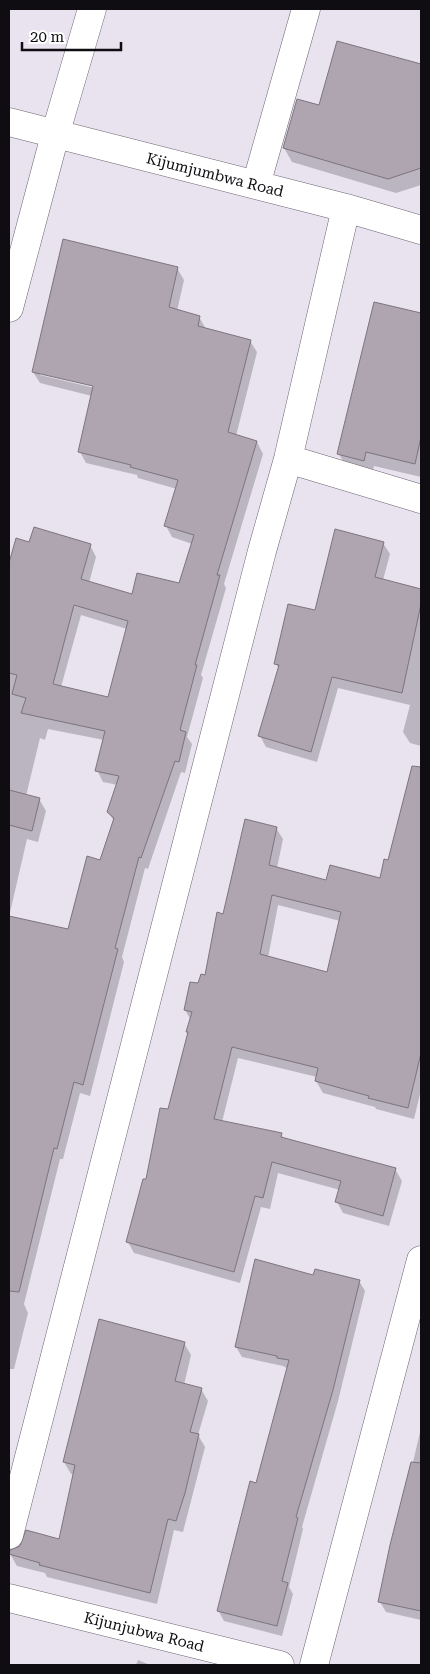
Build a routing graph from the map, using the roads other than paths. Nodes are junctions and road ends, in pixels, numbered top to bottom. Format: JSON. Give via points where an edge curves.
{"nodes":[{"id":1,"x":92,"y":9,"type":"edge"},
{"id":2,"x":306,"y":9,"type":"edge"},
{"id":3,"x":9,"y":122,"type":"edge"},
{"id":4,"x":55,"y":135,"type":"junction"},
{"id":5,"x":256,"y":185,"type":"junction"},
{"id":6,"x":346,"y":208,"type":"junction"},
{"id":7,"x":421,"y":230,"type":"edge"},
{"id":8,"x":9,"y":308,"type":"edge"},
{"id":9,"x":288,"y":459,"type":"junction"},
{"id":10,"x":421,"y":499,"type":"edge"},
{"id":11,"x":421,"y":1260,"type":"edge"},
{"id":12,"x":9,"y":1535,"type":"edge"},
{"id":13,"x":9,"y":1598,"type":"edge"},
{"id":14,"x":280,"y":1665,"type":"edge"},
{"id":15,"x":314,"y":1665,"type":"edge"}],
"edges":[{"from":1,"to":4,"type":"street"},
{"from":2,"to":5,"type":"street"},
{"from":3,"to":4,"type":"street","name":"Kijumjumbwa Road"},
{"from":4,"to":5,"type":"street","name":"Kijumjumbwa Road"},
{"from":4,"to":8,"type":"street"},
{"from":5,"to":6,"type":"street","name":"Kijumjumbwa Road"},
{"from":6,"to":7,"type":"street","name":"Kijumjumbwa Road"},
{"from":6,"to":9,"type":"street"},
{"from":9,"to":10,"type":"street"},
{"from":9,"to":12,"type":"street"},
{"from":11,"to":15,"type":"street"},
{"from":13,"to":14,"type":"street","name":"Kijunjubwa Road"}]}
